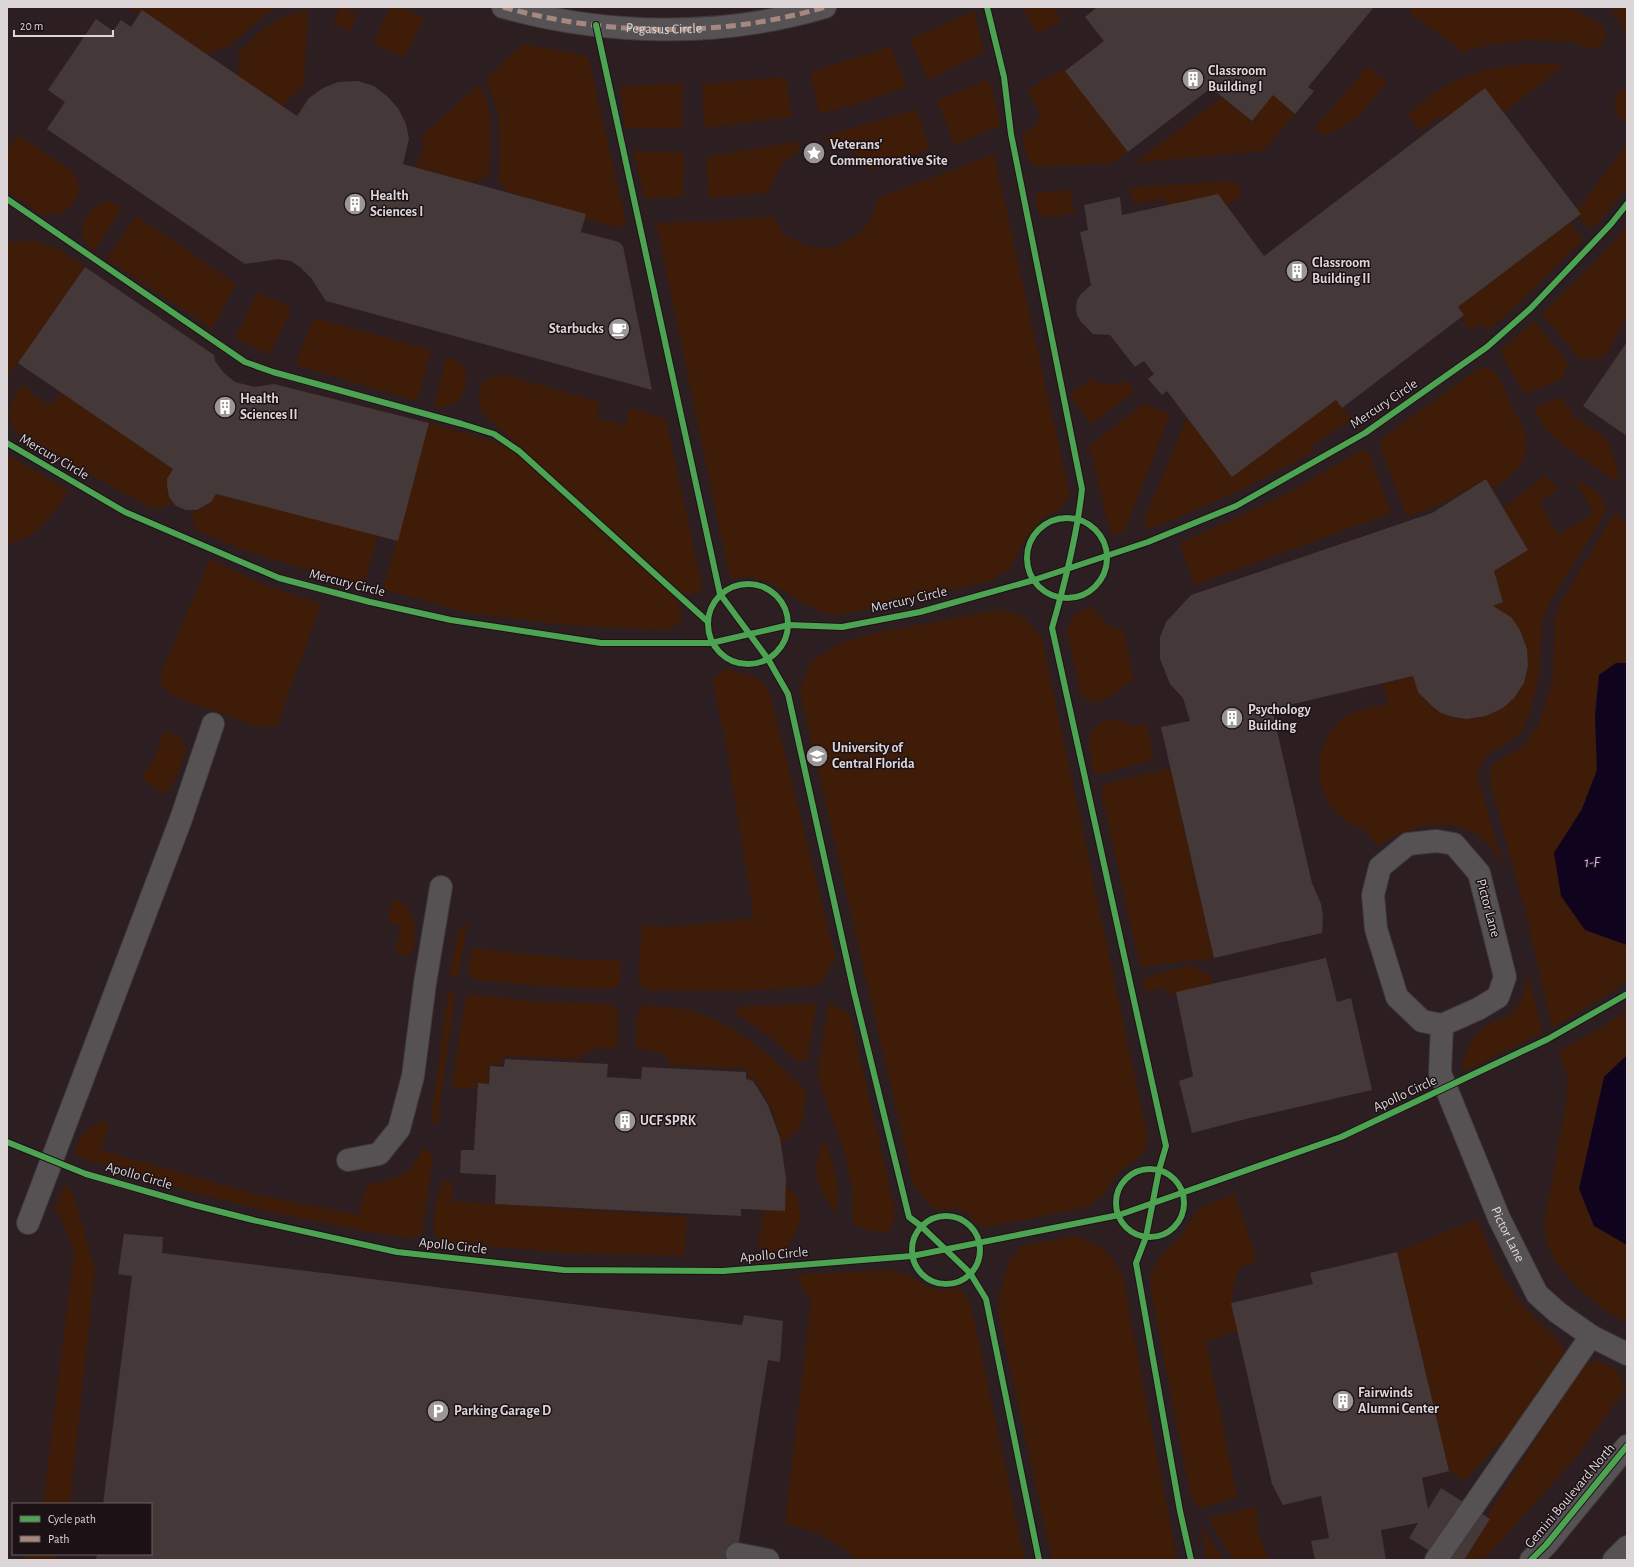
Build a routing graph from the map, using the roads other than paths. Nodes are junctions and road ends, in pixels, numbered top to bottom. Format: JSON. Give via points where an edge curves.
{"nodes":[{"id":1,"x":503,"y":7,"type":"edge"},
{"id":2,"x":825,"y":7,"type":"edge"},
{"id":3,"x":214,"y":724,"type":"dead end"},
{"id":4,"x":441,"y":887,"type":"dead end"},
{"id":5,"x":1442,"y":1025,"type":"junction"},
{"id":6,"x":348,"y":1160,"type":"dead end"},
{"id":7,"x":28,"y":1223,"type":"dead end"},
{"id":8,"x":1590,"y":1336,"type":"junction"},
{"id":9,"x":1627,"y":1354,"type":"edge"},
{"id":10,"x":1627,"y":1446,"type":"edge"},
{"id":11,"x":1627,"y":1547,"type":"edge"},
{"id":12,"x":737,"y":1554,"type":"dead end"},
{"id":13,"x":768,"y":1560,"type":"edge"},
{"id":14,"x":1436,"y":1560,"type":"edge"},
{"id":15,"x":1531,"y":1560,"type":"edge"},
{"id":16,"x":1614,"y":1560,"type":"edge"}],
"edges":[{"from":1,"to":2,"type":"street","name":"Pegasus Circle","via":[[569,22],[659,30],[742,24]]},
{"from":3,"to":7,"type":"street"},
{"from":4,"to":6,"type":"street","via":[[413,1076],[399,1129],[379,1154]]},
{"from":5,"to":5,"type":"street","name":"Pictor Lane","via":[[1498,997],[1505,977],[1479,873],[1454,844],[1437,841],[1408,844],[1380,868],[1373,895],[1376,929],[1397,997],[1422,1021]]},
{"from":5,"to":8,"type":"street","name":"Pictor Lane","via":[[1440,1073],[1499,1218],[1538,1294],[1557,1312]]},
{"from":8,"to":9,"type":"street","name":"Pictor Lane"},
{"from":8,"to":14,"type":"street"},
{"from":10,"to":15,"type":"street","name":"Gemini Boulevard North"},
{"from":11,"to":16,"type":"street"},
{"from":12,"to":13,"type":"street"}]}
